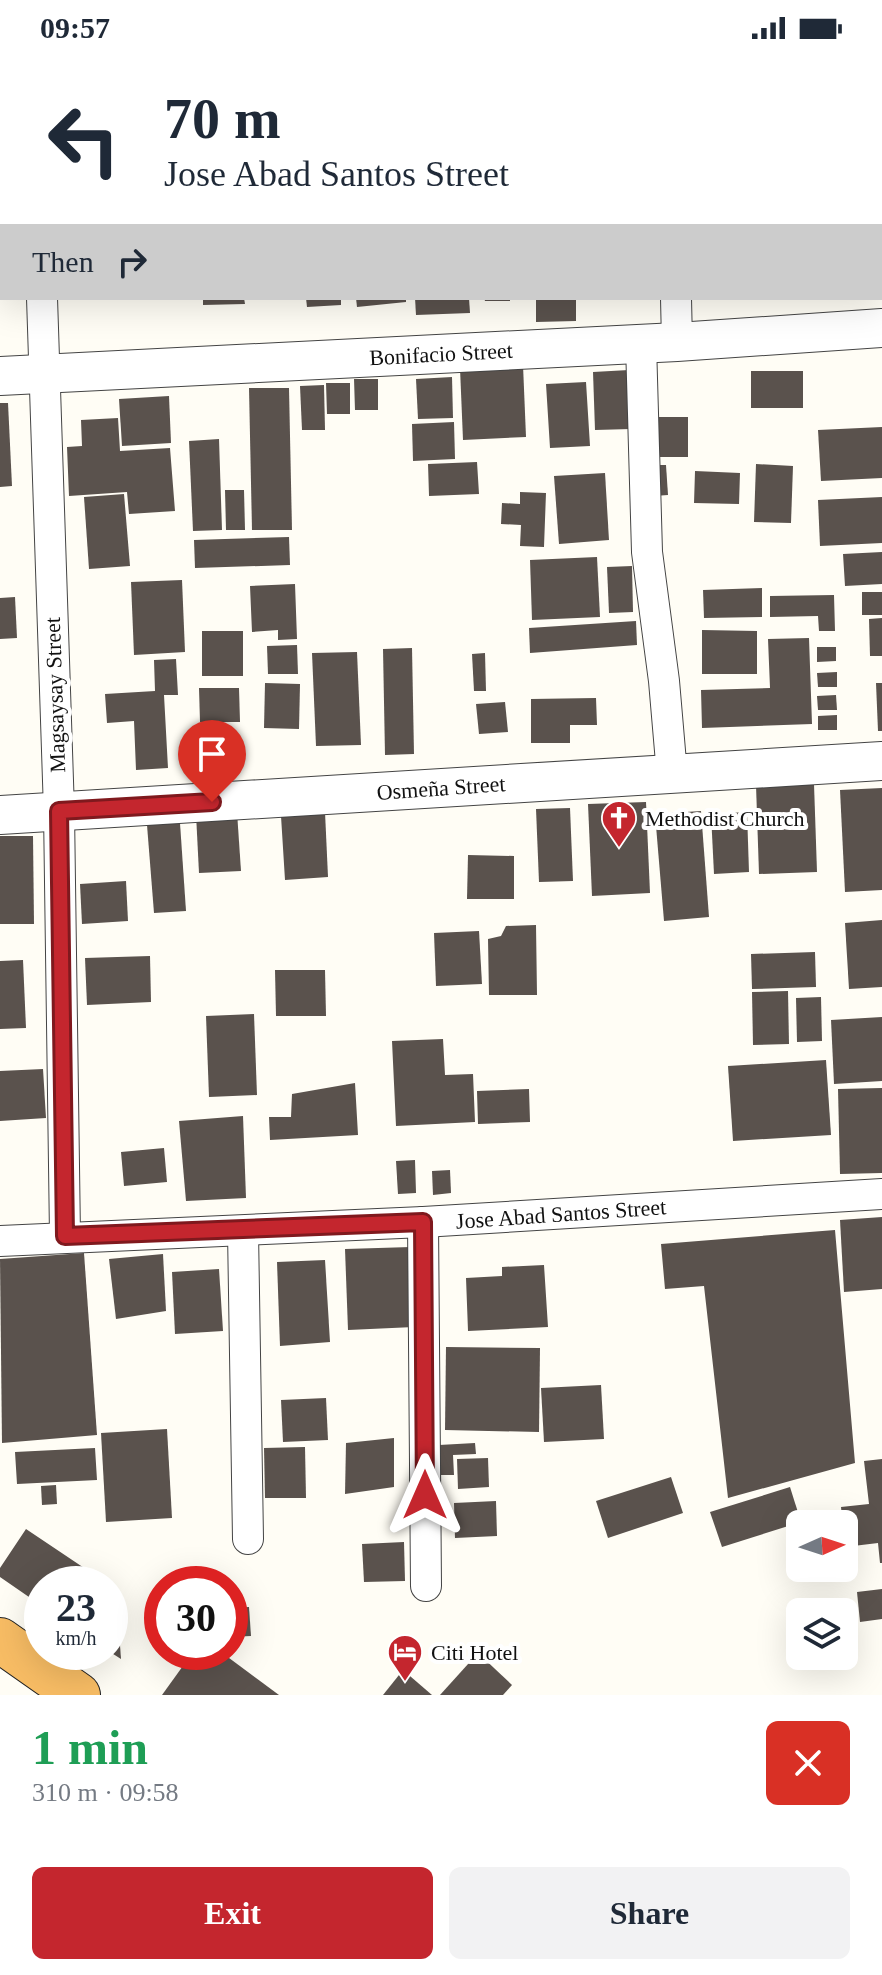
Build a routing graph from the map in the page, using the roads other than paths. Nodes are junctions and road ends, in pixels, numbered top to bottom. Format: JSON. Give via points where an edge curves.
{"nodes":[{"id":1,"x":42,"y":300,"type":"edge"},
{"id":2,"x":675,"y":300,"type":"edge"},
{"id":3,"x":882,"y":328,"type":"edge"},
{"id":4,"x":659,"y":343,"type":"junction"},
{"id":5,"x":44,"y":374,"type":"junction"},
{"id":6,"x":0,"y":376,"type":"edge"},
{"id":7,"x":882,"y":761,"type":"edge"},
{"id":8,"x":672,"y":774,"type":"junction"},
{"id":9,"x":59,"y":811,"type":"junction"},
{"id":10,"x":0,"y":815,"type":"edge"},
{"id":11,"x":882,"y":1194,"type":"edge"},
{"id":12,"x":423,"y":1222,"type":"junction"},
{"id":13,"x":243,"y":1231,"type":"junction"},
{"id":14,"x":65,"y":1236,"type":"junction"},
{"id":15,"x":0,"y":1241,"type":"edge"},
{"id":16,"x":248,"y":1539,"type":"dead end"},
{"id":17,"x":426,"y":1586,"type":"dead end"},
{"id":18,"x":0,"y":1640,"type":"edge"},
{"id":19,"x":78,"y":1695,"type":"edge"}],
"edges":[{"from":1,"to":5,"type":"street","name":"Magsaysay Street"},
{"from":2,"to":4,"type":"street"},
{"from":3,"to":4,"type":"street","name":"Bonifacio Street"},
{"from":4,"to":5,"type":"street","name":"Bonifacio Street"},
{"from":4,"to":8,"type":"street","via":[[647,552]]},
{"from":5,"to":6,"type":"street","name":"Bonifacio Street"},
{"from":5,"to":9,"type":"street","name":"Magsaysay Street"},
{"from":7,"to":8,"type":"street","name":"Osmeña Street"},
{"from":8,"to":9,"type":"street","name":"Osmeña Street"},
{"from":9,"to":10,"type":"street","name":"Osmeña Street"},
{"from":9,"to":14,"type":"street","name":"Magsaysay Street"},
{"from":11,"to":12,"type":"street","name":"Jose Abad Santos Street"},
{"from":12,"to":13,"type":"street","name":"Jose Abad Santos Street"},
{"from":12,"to":17,"type":"street"},
{"from":13,"to":14,"type":"street","name":"Jose Abad Santos Street"},
{"from":13,"to":16,"type":"street"},
{"from":14,"to":15,"type":"street","name":"Jose Abad Santos Street"},
{"from":18,"to":19,"type":"highway"}]}
